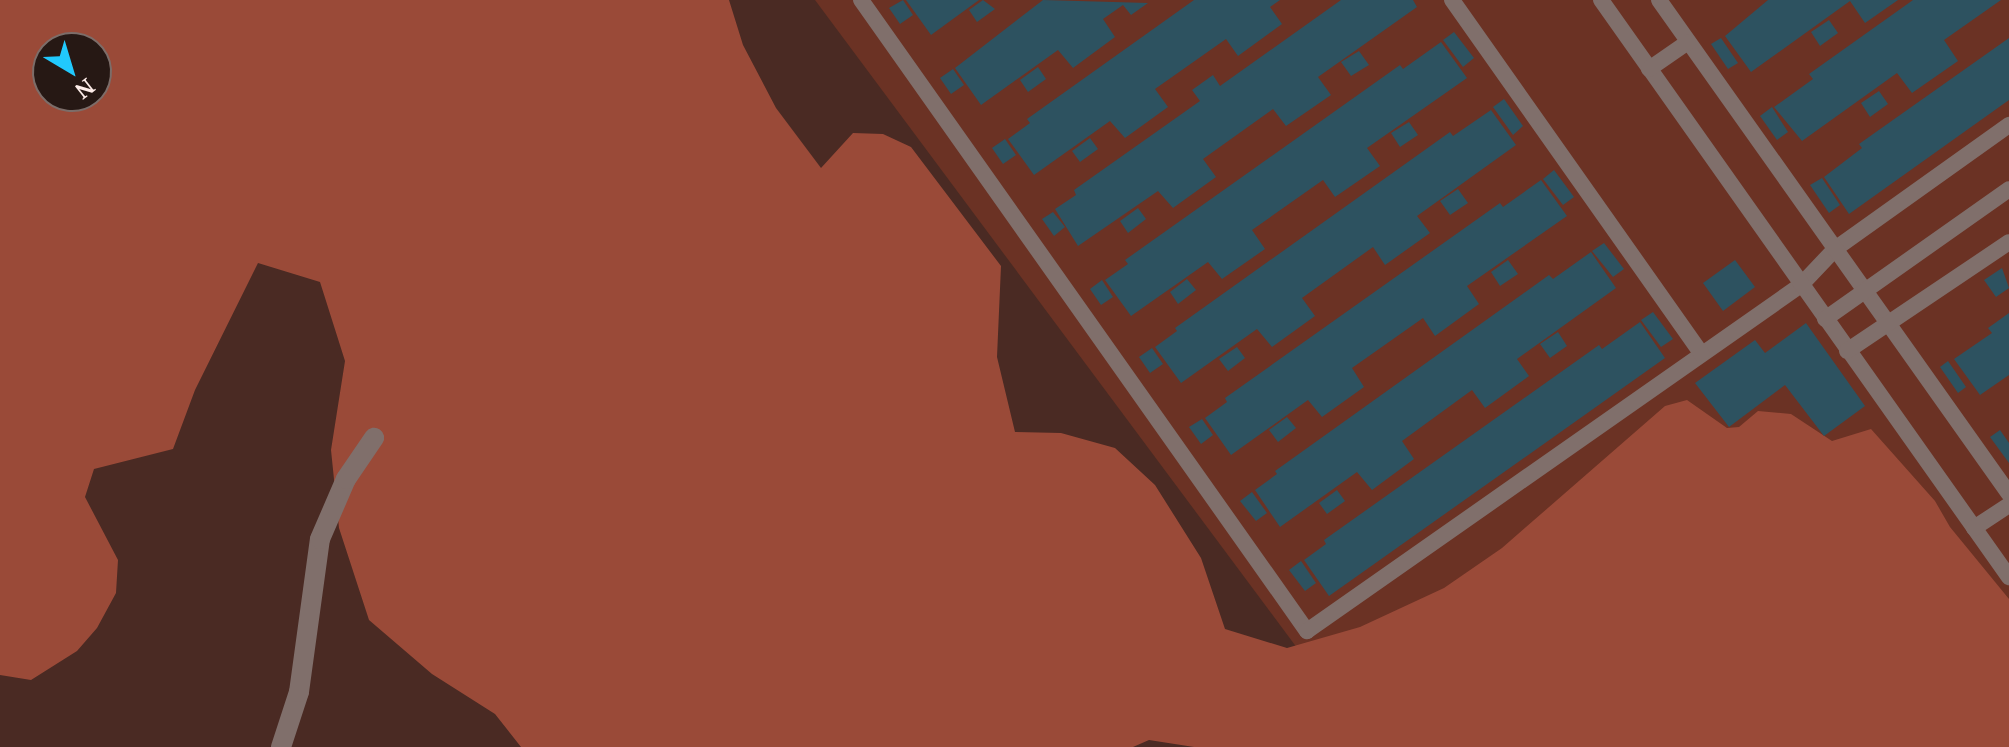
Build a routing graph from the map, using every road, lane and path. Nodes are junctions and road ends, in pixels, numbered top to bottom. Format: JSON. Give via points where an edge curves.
{"nodes":[{"id":1,"x":861,"y":0,"type":"edge"},
{"id":2,"x":1452,"y":0,"type":"edge"},
{"id":3,"x":1601,"y":0,"type":"edge"},
{"id":4,"x":1659,"y":0,"type":"edge"},
{"id":5,"x":1688,"y":42,"type":"junction"},
{"id":6,"x":1649,"y":69,"type":"junction"},
{"id":7,"x":2009,"y":125,"type":"edge"},
{"id":8,"x":2009,"y":189,"type":"edge"},
{"id":9,"x":2009,"y":242,"type":"edge"},
{"id":10,"x":1835,"y":249,"type":"junction"},
{"id":11,"x":1801,"y":285,"type":"junction"},
{"id":12,"x":1865,"y":290,"type":"junction"},
{"id":13,"x":1825,"y":319,"type":"junction"},
{"id":14,"x":1890,"y":325,"type":"junction"},
{"id":15,"x":1847,"y":351,"type":"junction"},
{"id":16,"x":1702,"y":354,"type":"junction"},
{"id":17,"x":374,"y":438,"type":"dead end"},
{"id":18,"x":2009,"y":494,"type":"edge"},
{"id":19,"x":2009,"y":505,"type":"edge"},
{"id":20,"x":1974,"y":528,"type":"junction"},
{"id":21,"x":2009,"y":577,"type":"edge"},
{"id":22,"x":281,"y":747,"type":"edge"}],
"edges":[{"from":1,"to":16,"type":"lane","via":[[1307,631]]},
{"from":2,"to":16,"type":"lane"},
{"from":3,"to":6,"type":"lane"},
{"from":4,"to":5,"type":"lane"},
{"from":5,"to":6,"type":"lane"},
{"from":5,"to":10,"type":"lane"},
{"from":6,"to":11,"type":"lane"},
{"from":7,"to":10,"type":"lane"},
{"from":8,"to":12,"type":"lane"},
{"from":9,"to":14,"type":"lane"},
{"from":10,"to":11,"type":"lane"},
{"from":10,"to":12,"type":"lane"},
{"from":11,"to":13,"type":"lane"},
{"from":11,"to":16,"type":"lane"},
{"from":12,"to":13,"type":"lane"},
{"from":12,"to":14,"type":"lane"},
{"from":13,"to":15,"type":"lane"},
{"from":14,"to":15,"type":"lane"},
{"from":14,"to":18,"type":"lane"},
{"from":15,"to":20,"type":"lane"},
{"from":17,"to":22,"type":"street","via":[[346,479],[320,539],[299,692]]},
{"from":19,"to":20,"type":"lane"},
{"from":20,"to":21,"type":"lane"}]}
